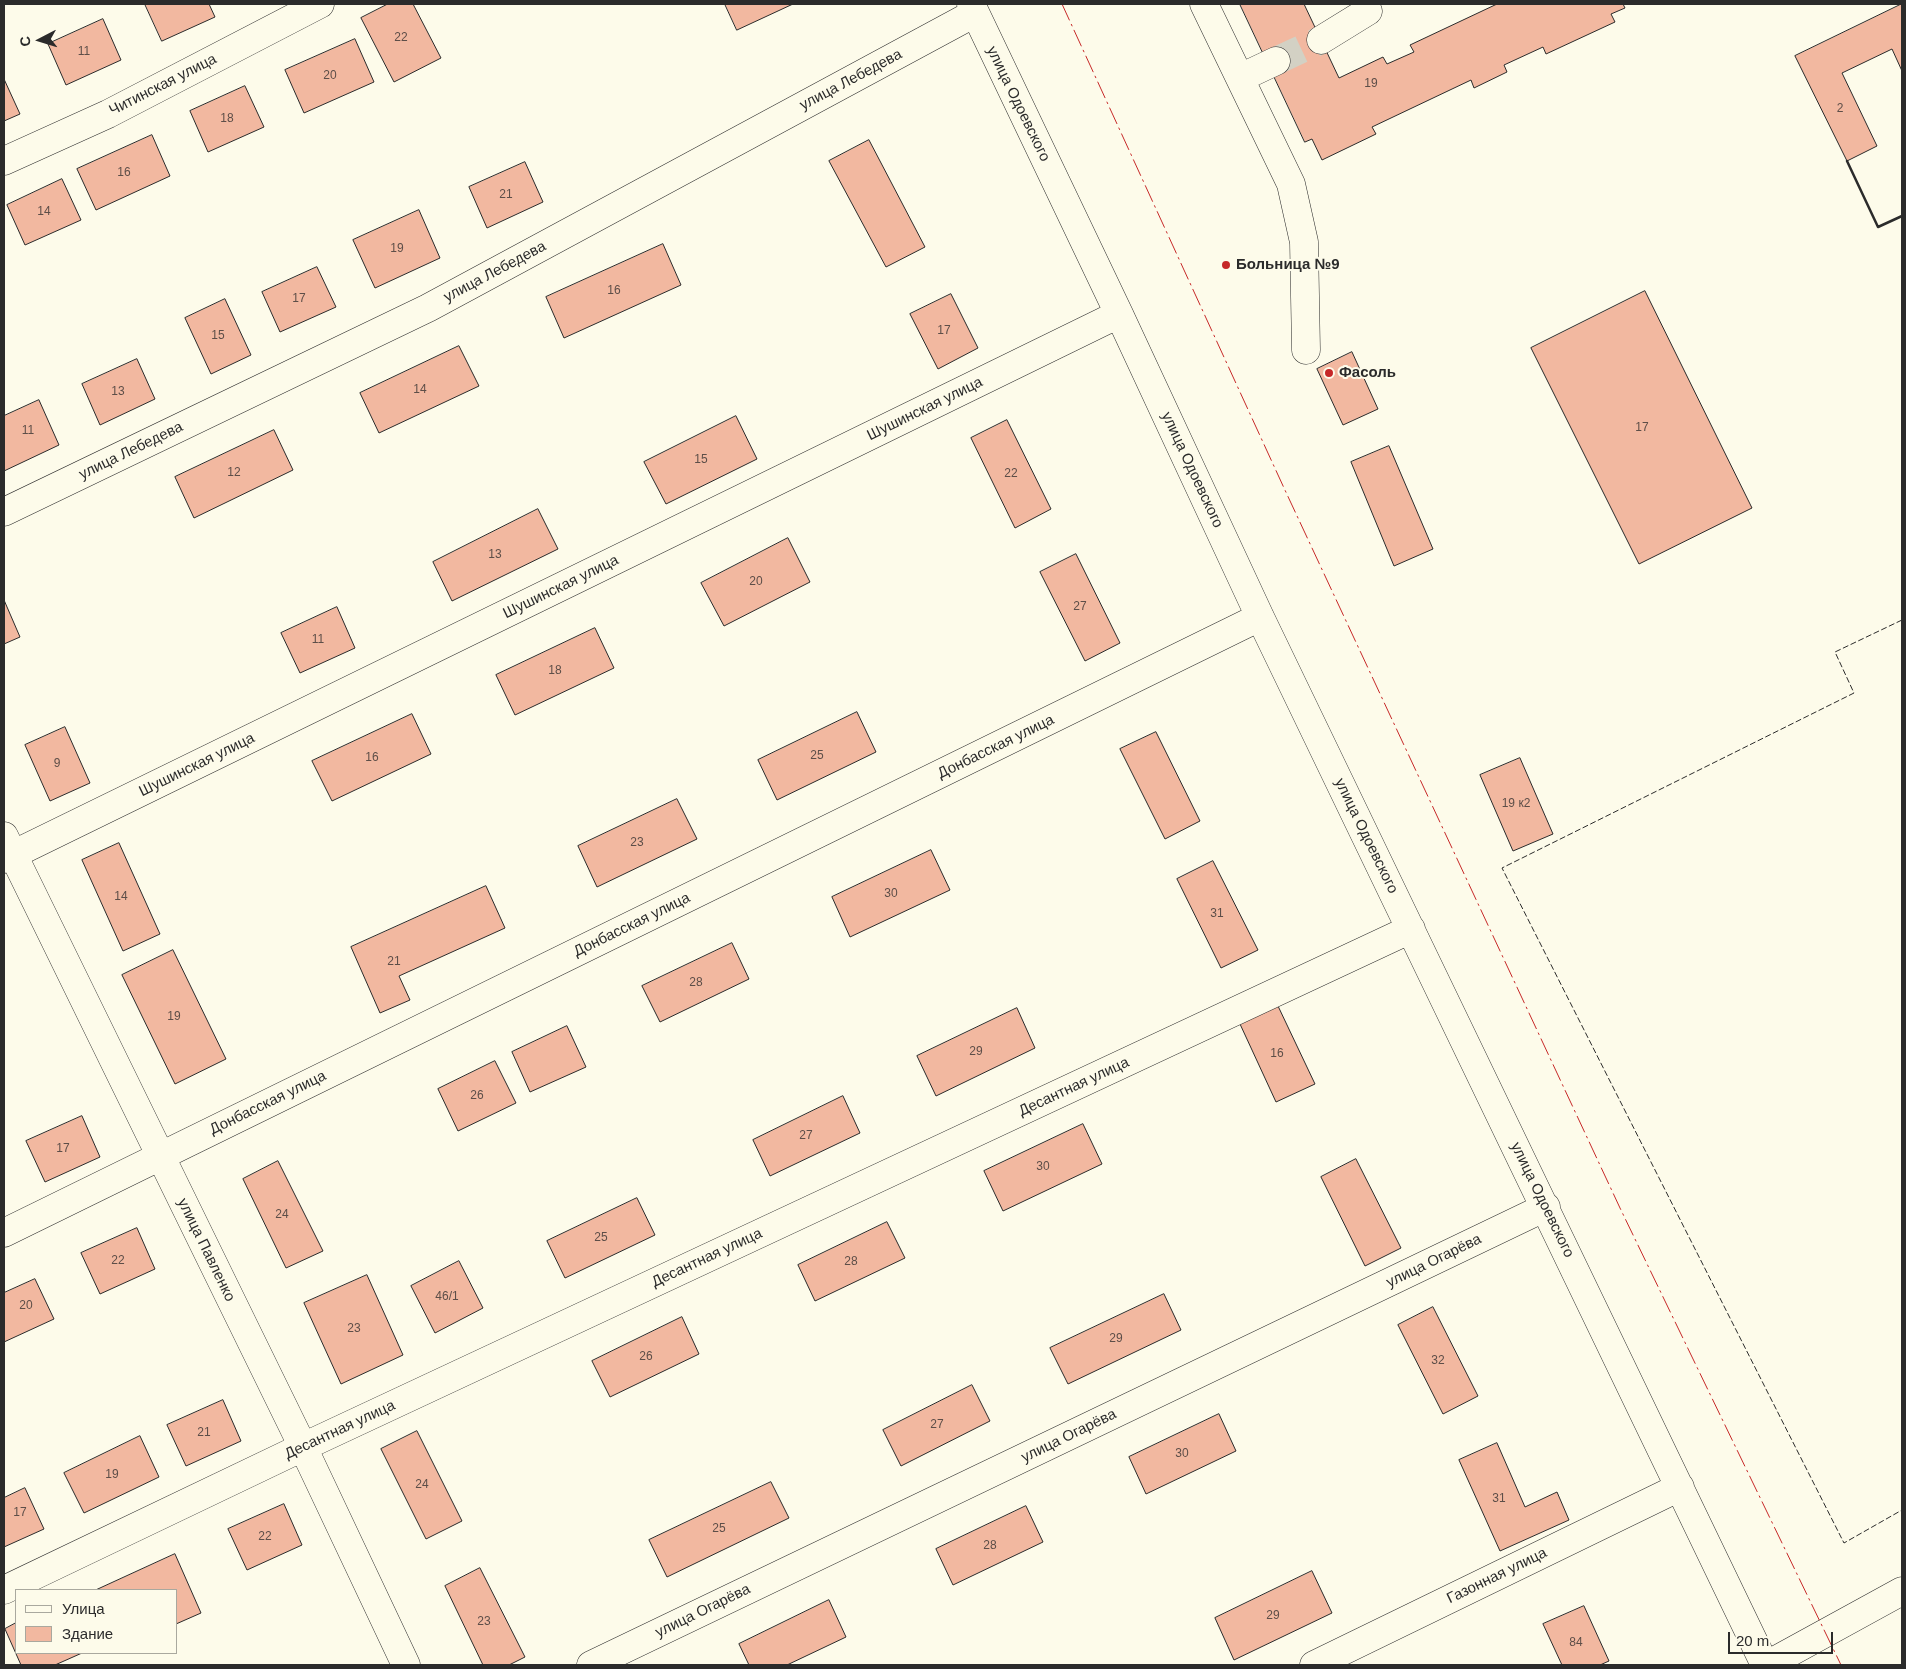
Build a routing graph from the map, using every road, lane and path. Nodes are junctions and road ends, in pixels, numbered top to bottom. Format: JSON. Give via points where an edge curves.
{"nodes":[{"id":1,"x":320,"y":4,"type":"edge"},
{"id":2,"x":1204,"y":4,"type":"edge"},
{"id":3,"x":1371,"y":6,"type":"edge"},
{"id":4,"x":973,"y":8,"type":"edge"},
{"id":5,"x":1321,"y":40,"type":"tunnel mouth"},
{"id":6,"x":1276,"y":61,"type":"tunnel mouth"},
{"id":7,"x":1240,"y":78,"type":"junction"},
{"id":8,"x":4,"y":161,"type":"edge"},
{"id":9,"x":1119,"y":314,"type":"junction"},
{"id":10,"x":1306,"y":350,"type":"dead end"},
{"id":11,"x":4,"y":512,"type":"edge"},
{"id":12,"x":1260,"y":617,"type":"junction"},
{"id":13,"x":7,"y":850,"type":"edge"},
{"id":14,"x":1411,"y":929,"type":"junction"},
{"id":15,"x":160,"y":1156,"type":"junction"},
{"id":16,"x":1546,"y":1208,"type":"junction"},
{"id":17,"x":4,"y":1233,"type":"edge"},
{"id":18,"x":303,"y":1447,"type":"junction"},
{"id":19,"x":1680,"y":1487,"type":"junction"},
{"id":20,"x":4,"y":1590,"type":"edge"},
{"id":21,"x":1902,"y":1591,"type":"edge"},
{"id":22,"x":406,"y":1665,"type":"edge"},
{"id":23,"x":591,"y":1665,"type":"edge"},
{"id":24,"x":1314,"y":1665,"type":"edge"},
{"id":25,"x":1766,"y":1665,"type":"edge"}],
"edges":[{"from":1,"to":8,"type":"street","name":"Читинская улица","via":[[108,114]]},
{"from":2,"to":7,"type":"street"},
{"from":3,"to":5,"type":"street"},
{"from":4,"to":9,"type":"street","name":"улица Одоевского"},
{"from":4,"to":11,"type":"street","name":"улица Лебедева","via":[[428,308]]},
{"from":6,"to":7,"type":"street"},
{"from":7,"to":10,"type":"street","via":[[1291,184],[1304,242]]},
{"from":9,"to":12,"type":"street","name":"улица Одоевского"},
{"from":9,"to":13,"type":"street","name":"Шушинская улица"},
{"from":12,"to":14,"type":"street","name":"улица Одоевского"},
{"from":12,"to":15,"type":"street","name":"Донбасская улица"},
{"from":13,"to":15,"type":"street","name":"улица Павленко"},
{"from":14,"to":16,"type":"street","name":"улица Одоевского"},
{"from":14,"to":18,"type":"street","name":"Десантная улица"},
{"from":15,"to":17,"type":"street","name":"Донбасская улица"},
{"from":15,"to":18,"type":"street","name":"улица Павленко"},
{"from":16,"to":19,"type":"street","name":"улица Одоевского"},
{"from":16,"to":23,"type":"street","name":"улица Огарёва"},
{"from":18,"to":20,"type":"street","name":"Десантная улица"},
{"from":18,"to":22,"type":"street","name":"улица Павленко"},
{"from":19,"to":24,"type":"street","name":"Газонная улица"},
{"from":19,"to":25,"type":"street","name":"улица Одоевского"},
{"from":21,"to":25,"type":"street"}]}
